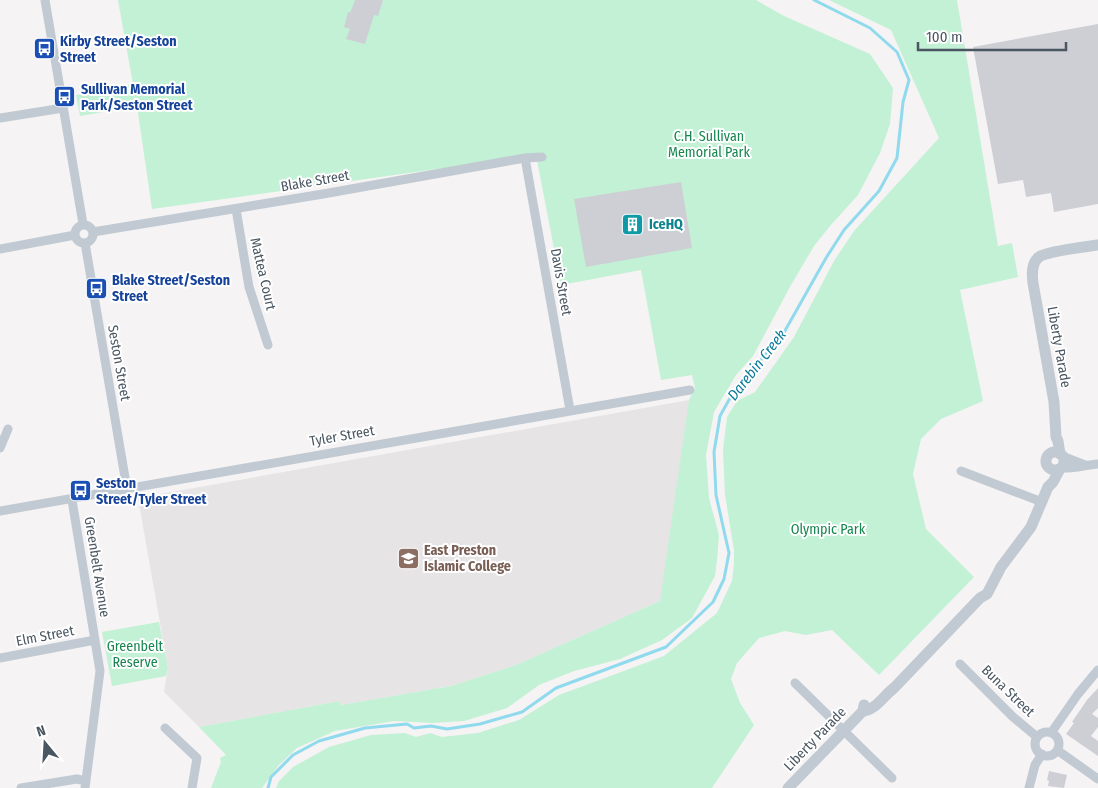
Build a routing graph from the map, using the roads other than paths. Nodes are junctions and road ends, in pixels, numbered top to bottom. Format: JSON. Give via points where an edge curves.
{"nodes":[{"id":1,"x":45,"y":0,"type":"edge"},
{"id":2,"x":63,"y":108,"type":"junction"},
{"id":3,"x":0,"y":118,"type":"edge"},
{"id":4,"x":542,"y":157,"type":"dead end"},
{"id":5,"x":525,"y":158,"type":"junction"},
{"id":6,"x":236,"y":209,"type":"junction"},
{"id":7,"x":83,"y":224,"type":"junction"},
{"id":8,"x":93,"y":232,"type":"junction"},
{"id":9,"x":75,"y":235,"type":"junction"},
{"id":10,"x":85,"y":243,"type":"junction"},
{"id":11,"x":1098,"y":245,"type":"edge"},
{"id":12,"x":0,"y":249,"type":"edge"},
{"id":13,"x":268,"y":345,"type":"dead end"},
{"id":14,"x":690,"y":390,"type":"dead end"},
{"id":15,"x":570,"y":410,"type":"junction"},
{"id":16,"x":8,"y":429,"type":"dead end"},
{"id":17,"x":0,"y":448,"type":"edge"},
{"id":18,"x":1056,"y":461,"type":"junction"},
{"id":19,"x":1098,"y":464,"type":"edge"},
{"id":20,"x":961,"y":471,"type":"dead end"},
{"id":21,"x":127,"y":489,"type":"junction"},
{"id":22,"x":72,"y":500,"type":"junction"},
{"id":23,"x":1042,"y":502,"type":"junction"},
{"id":24,"x":0,"y":508,"type":"edge"},
{"id":25,"x":95,"y":640,"type":"junction"},
{"id":26,"x":0,"y":658,"type":"edge"},
{"id":27,"x":960,"y":664,"type":"dead end"},
{"id":28,"x":1098,"y":670,"type":"edge"},
{"id":29,"x":795,"y":683,"type":"dead end"},
{"id":30,"x":165,"y":728,"type":"dead end"},
{"id":31,"x":844,"y":731,"type":"junction"},
{"id":32,"x":1051,"y":733,"type":"junction"},
{"id":33,"x":1037,"y":737,"type":"junction"},
{"id":34,"x":1057,"y":750,"type":"junction"},
{"id":35,"x":1042,"y":754,"type":"junction"},
{"id":36,"x":892,"y":778,"type":"dead end"},
{"id":37,"x":1098,"y":779,"type":"edge"},
{"id":38,"x":86,"y":784,"type":"edge"},
{"id":39,"x":21,"y":788,"type":"edge"},
{"id":40,"x":192,"y":788,"type":"edge"},
{"id":41,"x":788,"y":788,"type":"edge"},
{"id":42,"x":1029,"y":788,"type":"edge"}],
"edges":[{"from":1,"to":2,"type":"street"},
{"from":2,"to":3,"type":"street"},
{"from":2,"to":7,"type":"street"},
{"from":4,"to":5,"type":"street","name":"Blake Street"},
{"from":5,"to":6,"type":"street","name":"Blake Street"},
{"from":5,"to":15,"type":"street","name":"Davis Street"},
{"from":6,"to":8,"type":"street","name":"Blake Street"},
{"from":6,"to":13,"type":"street","name":"Mattea Court","via":[[249,288]]},
{"from":7,"to":8,"type":"street"},
{"from":7,"to":9,"type":"street","via":[[76,229]]},
{"from":8,"to":10,"type":"street"},
{"from":9,"to":10,"type":"street"},
{"from":9,"to":12,"type":"street"},
{"from":10,"to":21,"type":"street","name":"Seston Street"},
{"from":11,"to":18,"type":"street","name":"Liberty Parade","via":[[1043,256],[1035,262],[1032,275],[1054,402],[1058,441]]},
{"from":14,"to":15,"type":"street","name":"Tyler Street"},
{"from":15,"to":21,"type":"street","name":"Tyler Street"},
{"from":16,"to":17,"type":"street"},
{"from":18,"to":19,"type":"street"},
{"from":18,"to":23,"type":"street","name":"Liberty Parade","via":[[1053,482]]},
{"from":20,"to":23,"type":"street"},
{"from":21,"to":22,"type":"street","name":"Tyler Street"},
{"from":22,"to":24,"type":"street","name":"Tyler Street"},
{"from":22,"to":25,"type":"street","name":"Greenbelt Avenue"},
{"from":23,"to":31,"type":"street","name":"Liberty Parade","via":[[1028,532],[1001,567],[989,575],[980,598],[900,682],[865,704],[863,711]]},
{"from":25,"to":26,"type":"street","name":"Elm Street"},
{"from":25,"to":38,"type":"street","name":"Greenbelt Avenue","via":[[100,671]]},
{"from":27,"to":33,"type":"street","name":"Buna Street"},
{"from":28,"to":32,"type":"street"},
{"from":29,"to":31,"type":"street"},
{"from":30,"to":40,"type":"street","via":[[196,758]]},
{"from":31,"to":36,"type":"street"},
{"from":31,"to":41,"type":"street","name":"Liberty Parade"},
{"from":32,"to":33,"type":"street"},
{"from":32,"to":34,"type":"street","via":[[1058,740]]},
{"from":33,"to":35,"type":"street","via":[[1036,749]]},
{"from":34,"to":35,"type":"street","via":[[1048,756]]},
{"from":34,"to":37,"type":"street"},
{"from":35,"to":42,"type":"street","via":[[1035,764]]},
{"from":38,"to":39,"type":"street","via":[[77,778]]}]}
